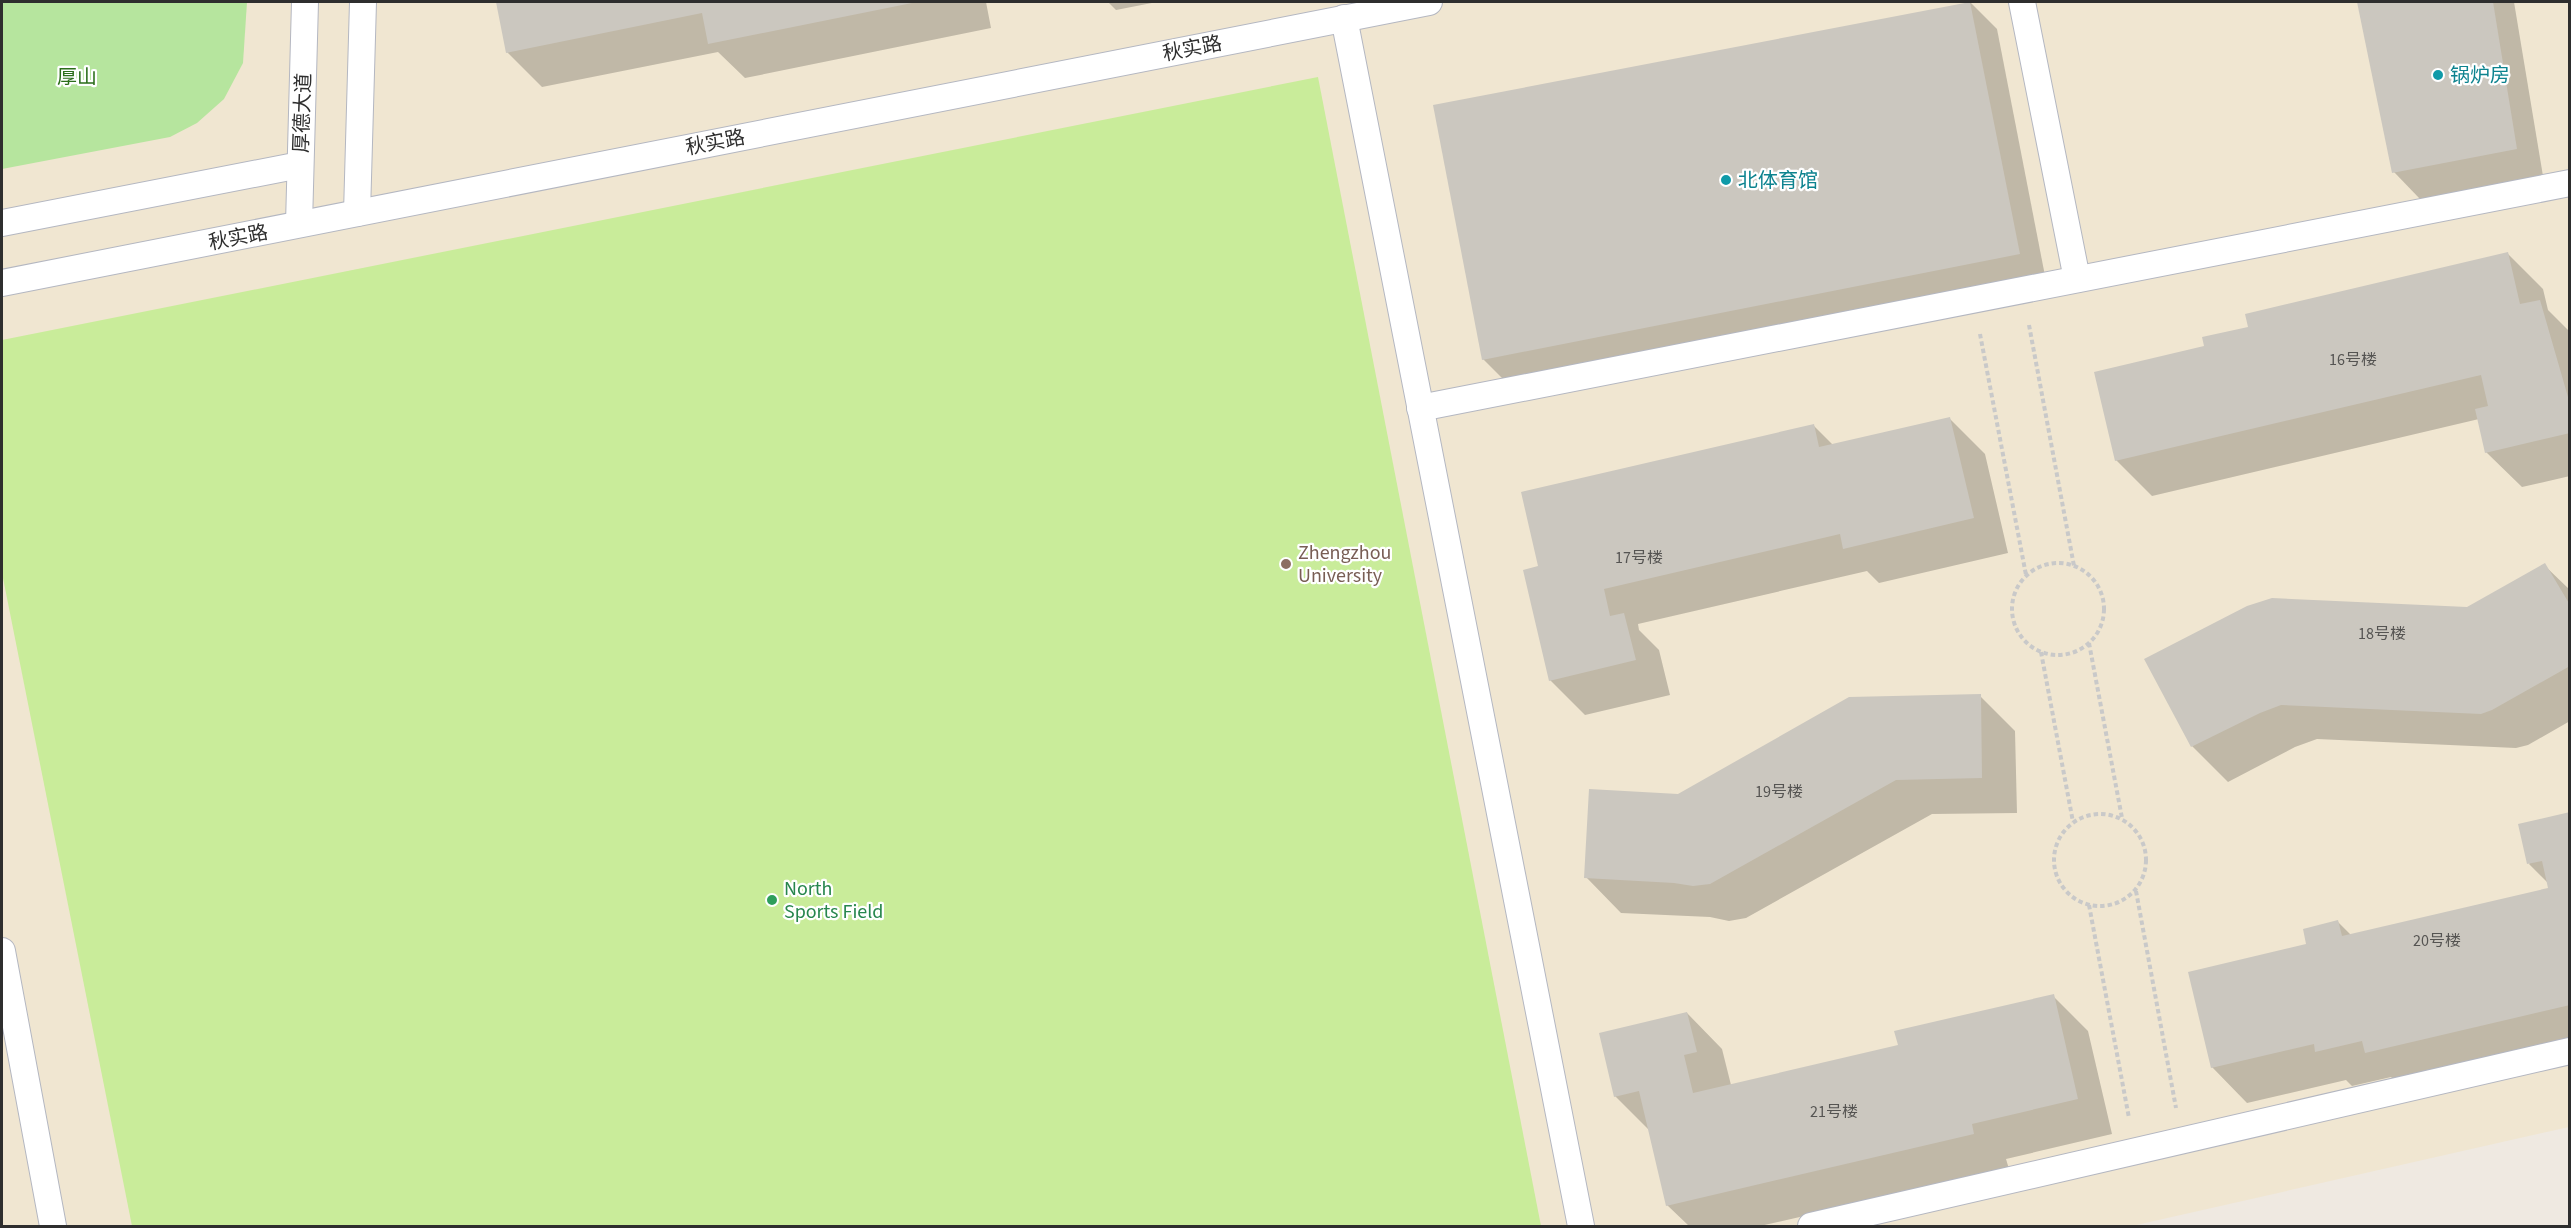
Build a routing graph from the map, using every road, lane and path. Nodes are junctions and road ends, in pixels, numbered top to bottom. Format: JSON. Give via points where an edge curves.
{"nodes":[{"id":1,"x":305,"y":2,"type":"edge"},
{"id":2,"x":363,"y":2,"type":"edge"},
{"id":3,"x":1429,"y":2,"type":"edge"},
{"id":4,"x":2022,"y":2,"type":"edge"},
{"id":5,"x":1344,"y":18,"type":"junction"},
{"id":6,"x":300,"y":165,"type":"junction"},
{"id":7,"x":2570,"y":183,"type":"edge"},
{"id":8,"x":357,"y":213,"type":"junction"},
{"id":9,"x":2,"y":223,"type":"edge"},
{"id":10,"x":299,"y":225,"type":"junction"},
{"id":11,"x":2076,"y":279,"type":"junction"},
{"id":12,"x":2,"y":284,"type":"edge"},
{"id":13,"x":2023,"y":290,"type":"junction"},
{"id":14,"x":1974,"y":299,"type":"junction"},
{"id":15,"x":1420,"y":408,"type":"junction"},
{"id":16,"x":2075,"y":566,"type":"junction"},
{"id":17,"x":2026,"y":575,"type":"junction"},
{"id":18,"x":2089,"y":643,"type":"junction"},
{"id":19,"x":2041,"y":652,"type":"junction"},
{"id":20,"x":2122,"y":819,"type":"junction"},
{"id":21,"x":2073,"y":822,"type":"junction"},
{"id":22,"x":2136,"y":890,"type":"junction"},
{"id":23,"x":2089,"y":905,"type":"junction"},
{"id":24,"x":2,"y":951,"type":"edge"},
{"id":25,"x":2570,"y":1051,"type":"edge"},
{"id":26,"x":2183,"y":1141,"type":"junction"},
{"id":27,"x":2135,"y":1152,"type":"junction"},
{"id":28,"x":53,"y":1227,"type":"edge"},
{"id":29,"x":1581,"y":1227,"type":"edge"},
{"id":30,"x":1811,"y":1227,"type":"edge"}],
"edges":[{"from":1,"to":6,"type":"lane","name":"厚德大道"},
{"from":2,"to":8,"type":"lane"},
{"from":3,"to":5,"type":"lane","name":"秋实路"},
{"from":4,"to":11,"type":"lane"},
{"from":5,"to":8,"type":"lane","name":"秋实路"},
{"from":5,"to":15,"type":"lane"},
{"from":6,"to":9,"type":"lane"},
{"from":6,"to":10,"type":"lane","name":"厚德大道"},
{"from":7,"to":11,"type":"lane"},
{"from":8,"to":10,"type":"lane","name":"秋实路"},
{"from":10,"to":12,"type":"lane","name":"秋实路"},
{"from":11,"to":13,"type":"lane"},
{"from":13,"to":14,"type":"lane"},
{"from":13,"to":16,"type":"path"},
{"from":14,"to":15,"type":"lane"},
{"from":14,"to":17,"type":"path"},
{"from":15,"to":29,"type":"lane"},
{"from":16,"to":17,"type":"path","via":[[2054,562]]},
{"from":16,"to":18,"type":"path","via":[[2096,582],[2103,596],[2101,627]]},
{"from":17,"to":19,"type":"path","via":[[2016,587],[2012,621],[2020,637]]},
{"from":18,"to":19,"type":"path","via":[[2064,655]]},
{"from":18,"to":20,"type":"path"},
{"from":19,"to":21,"type":"path"},
{"from":20,"to":21,"type":"path","via":[[2097,813]]},
{"from":20,"to":22,"type":"path","via":[[2138,833],[2145,846],[2144,878]]},
{"from":21,"to":23,"type":"path","via":[[2059,838],[2055,872],[2063,888]]},
{"from":22,"to":23,"type":"path","via":[[2107,906]]},
{"from":22,"to":26,"type":"path"},
{"from":23,"to":27,"type":"path"},
{"from":24,"to":28,"type":"lane"},
{"from":25,"to":26,"type":"lane"},
{"from":26,"to":27,"type":"lane"},
{"from":27,"to":30,"type":"lane"}]}
